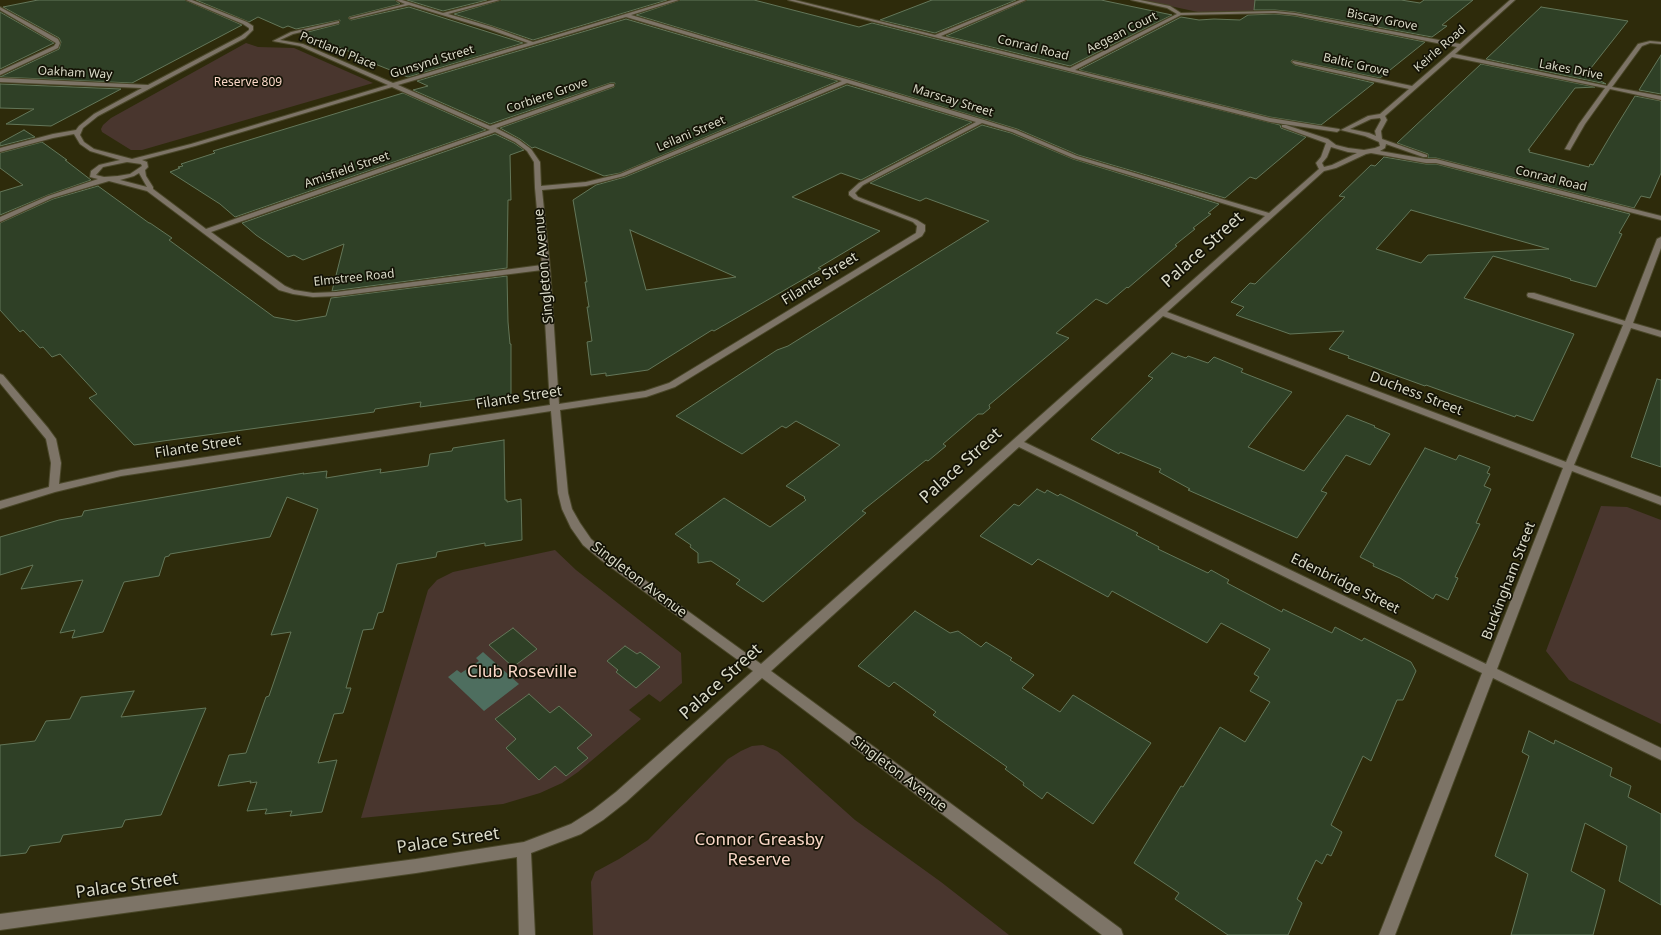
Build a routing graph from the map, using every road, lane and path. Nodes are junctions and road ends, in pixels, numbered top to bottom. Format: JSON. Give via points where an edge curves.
{"nodes":[{"id":1,"x":188,"y":0,"type":"edge"},
{"id":2,"x":398,"y":0,"type":"edge"},
{"id":3,"x":498,"y":0,"type":"edge"},
{"id":4,"x":677,"y":0,"type":"edge"},
{"id":5,"x":790,"y":0,"type":"edge"},
{"id":6,"x":1024,"y":0,"type":"edge"},
{"id":7,"x":1133,"y":0,"type":"edge"},
{"id":8,"x":1513,"y":0,"type":"edge"},
{"id":9,"x":409,"y":4,"type":"junction"},
{"id":10,"x":0,"y":8,"type":"edge"},
{"id":11,"x":442,"y":14,"type":"junction"},
{"id":12,"x":1180,"y":14,"type":"junction"},
{"id":13,"x":626,"y":15,"type":"junction"},
{"id":14,"x":352,"y":18,"type":"dead end"},
{"id":15,"x":337,"y":22,"type":"dead end"},
{"id":16,"x":937,"y":36,"type":"junction"},
{"id":17,"x":532,"y":43,"type":"junction"},
{"id":18,"x":1661,"y":43,"type":"edge"},
{"id":19,"x":1461,"y":46,"type":"junction"},
{"id":20,"x":1451,"y":54,"type":"junction"},
{"id":21,"x":1295,"y":62,"type":"dead end"},
{"id":22,"x":1072,"y":69,"type":"junction"},
{"id":23,"x":0,"y":73,"type":"edge"},
{"id":24,"x":0,"y":80,"type":"edge"},
{"id":25,"x":847,"y":81,"type":"junction"},
{"id":26,"x":393,"y":85,"type":"junction"},
{"id":27,"x":612,"y":85,"type":"dead end"},
{"id":28,"x":1610,"y":86,"type":"junction"},
{"id":29,"x":149,"y":87,"type":"junction"},
{"id":30,"x":1413,"y":88,"type":"junction"},
{"id":31,"x":1661,"y":94,"type":"edge"},
{"id":32,"x":1661,"y":98,"type":"edge"},
{"id":33,"x":1382,"y":116,"type":"junction"},
{"id":34,"x":1270,"y":120,"type":"junction"},
{"id":35,"x":982,"y":121,"type":"junction"},
{"id":36,"x":492,"y":129,"type":"junction"},
{"id":37,"x":1341,"y":130,"type":"junction"},
{"id":38,"x":78,"y":132,"type":"junction"},
{"id":39,"x":1380,"y":140,"type":"junction"},
{"id":40,"x":1327,"y":141,"type":"junction"},
{"id":41,"x":193,"y":144,"type":"junction"},
{"id":42,"x":0,"y":150,"type":"edge"},
{"id":43,"x":92,"y":150,"type":"junction"},
{"id":44,"x":1568,"y":150,"type":"dead end"},
{"id":45,"x":1367,"y":151,"type":"junction"},
{"id":46,"x":131,"y":160,"type":"junction"},
{"id":47,"x":1436,"y":161,"type":"junction"},
{"id":48,"x":144,"y":168,"type":"junction"},
{"id":49,"x":1322,"y":168,"type":"junction"},
{"id":50,"x":94,"y":171,"type":"junction"},
{"id":51,"x":108,"y":179,"type":"junction"},
{"id":52,"x":538,"y":188,"type":"junction"},
{"id":53,"x":150,"y":190,"type":"junction"},
{"id":54,"x":50,"y":198,"type":"junction"},
{"id":55,"x":1270,"y":215,"type":"junction"},
{"id":56,"x":1661,"y":218,"type":"edge"},
{"id":57,"x":0,"y":220,"type":"edge"},
{"id":58,"x":207,"y":231,"type":"junction"},
{"id":59,"x":1661,"y":239,"type":"edge"},
{"id":60,"x":546,"y":267,"type":"junction"},
{"id":61,"x":1531,"y":295,"type":"dead end"},
{"id":62,"x":1161,"y":313,"type":"junction"},
{"id":63,"x":1628,"y":324,"type":"junction"},
{"id":64,"x":1661,"y":334,"type":"edge"},
{"id":65,"x":0,"y":377,"type":"edge"},
{"id":66,"x":555,"y":407,"type":"junction"},
{"id":67,"x":1016,"y":442,"type":"junction"},
{"id":68,"x":1569,"y":466,"type":"junction"},
{"id":69,"x":54,"y":489,"type":"junction"},
{"id":70,"x":1661,"y":501,"type":"edge"},
{"id":71,"x":0,"y":505,"type":"edge"},
{"id":72,"x":762,"y":671,"type":"junction"},
{"id":73,"x":1490,"y":671,"type":"junction"},
{"id":74,"x":1661,"y":754,"type":"edge"},
{"id":75,"x":524,"y":849,"type":"junction"},
{"id":76,"x":0,"y":922,"type":"edge"},
{"id":77,"x":527,"y":935,"type":"edge"},
{"id":78,"x":1115,"y":935,"type":"edge"},
{"id":79,"x":1387,"y":935,"type":"edge"}],
"edges":[{"from":1,"to":29,"type":"street","via":[[245,23],[251,30]]},
{"from":2,"to":9,"type":"street"},
{"from":3,"to":11,"type":"street"},
{"from":4,"to":13,"type":"street","name":"Gunsynd Street"},
{"from":5,"to":16,"type":"street","name":"Conrad Road"},
{"from":6,"to":16,"type":"street"},
{"from":7,"to":12,"type":"street","via":[[1168,7]]},
{"from":8,"to":19,"type":"street","name":"Keirle Road"},
{"from":9,"to":11,"type":"street"},
{"from":9,"to":14,"type":"street"},
{"from":10,"to":23,"type":"street","via":[[58,43],[50,50]]},
{"from":11,"to":17,"type":"street"},
{"from":12,"to":19,"type":"street","name":"Biscay Grove","via":[[1275,12],[1304,15]]},
{"from":12,"to":22,"type":"street","name":"Aegean Court"},
{"from":13,"to":17,"type":"street","name":"Gunsynd Street"},
{"from":13,"to":25,"type":"street","name":"Marscay Street"},
{"from":15,"to":26,"type":"street","name":"Portland Place","via":[[291,33],[275,41],[301,45]]},
{"from":16,"to":22,"type":"street","name":"Conrad Road"},
{"from":17,"to":26,"type":"street","name":"Gunsynd Street"},
{"from":18,"to":28,"type":"street","via":[[1650,42],[1640,45]]},
{"from":19,"to":20,"type":"street","name":"Keirle Road"},
{"from":20,"to":28,"type":"street","name":"Lakes Drive"},
{"from":20,"to":30,"type":"street","name":"Keirle Road"},
{"from":21,"to":30,"type":"street","name":"Baltic Grove"},
{"from":22,"to":34,"type":"street","name":"Conrad Road"},
{"from":24,"to":29,"type":"street","name":"Oakham Way"},
{"from":25,"to":35,"type":"street","name":"Marscay Street"},
{"from":25,"to":52,"type":"street","name":"Leilani Street","via":[[622,175],[586,184]]},
{"from":26,"to":36,"type":"street","name":"Singleton Avenue"},
{"from":26,"to":41,"type":"street","name":"Gunsynd Street"},
{"from":27,"to":36,"type":"street","name":"Corbiere Grove"},
{"from":28,"to":31,"type":"street","name":"Lakes Drive"},
{"from":28,"to":32,"type":"street","name":"Lakes Drive"},
{"from":28,"to":44,"type":"street","via":[[1582,124]]},
{"from":29,"to":38,"type":"street","via":[[90,120]]},
{"from":30,"to":33,"type":"street","name":"Keirle Road"},
{"from":33,"to":37,"type":"street","name":"Keirle Road","via":[[1370,117]]},
{"from":33,"to":39,"type":"street","via":[[1384,120],[1378,131]]},
{"from":34,"to":37,"type":"street","name":"Conrad Road"},
{"from":34,"to":40,"type":"street","name":"Conrad Road"},
{"from":35,"to":55,"type":"street","name":"Marscay Street","via":[[1021,133],[1061,152]]},
{"from":35,"to":66,"type":"street","name":"Filante Street","via":[[861,184],[848,195],[915,220],[921,225],[921,231],[914,237],[672,385],[646,394]]},
{"from":36,"to":52,"type":"street","name":"Singleton Avenue","via":[[517,140],[530,150],[537,162]]},
{"from":36,"to":58,"type":"street","name":"Amisfield Street"},
{"from":37,"to":39,"type":"street","name":"Conrad Road","via":[[1359,132]]},
{"from":37,"to":40,"type":"street","name":"Keirle Road","via":[[1328,133],[1324,137]]},
{"from":38,"to":42,"type":"street"},
{"from":38,"to":43,"type":"street","via":[[78,138]]},
{"from":39,"to":45,"type":"street","name":"Palace Street","via":[[1383,147]]},
{"from":39,"to":47,"type":"street","name":"Conrad Road"},
{"from":40,"to":45,"type":"street","name":"Conrad Road","via":[[1348,150]]},
{"from":40,"to":49,"type":"street","via":[[1324,157],[1319,163]]},
{"from":41,"to":46,"type":"street","name":"Gunsynd Street"},
{"from":41,"to":48,"type":"street","name":"Gunsynd Street"},
{"from":43,"to":46,"type":"street"},
{"from":43,"to":50,"type":"street","via":[[97,164]]},
{"from":45,"to":47,"type":"street","name":"Conrad Road"},
{"from":45,"to":49,"type":"street","name":"Palace Street","via":[[1334,167]]},
{"from":46,"to":48,"type":"street","via":[[144,162]]},
{"from":46,"to":50,"type":"street","name":"Gunsynd Street","via":[[113,162]]},
{"from":47,"to":56,"type":"street","name":"Conrad Road"},
{"from":48,"to":51,"type":"street","name":"Gunsynd Street","via":[[132,175]]},
{"from":48,"to":53,"type":"street","via":[[143,176]]},
{"from":49,"to":55,"type":"street","name":"Palace Street"},
{"from":50,"to":51,"type":"street","name":"Elmstree Road","via":[[95,178]]},
{"from":50,"to":54,"type":"street","name":"Gunsynd Street"},
{"from":51,"to":53,"type":"street","name":"Elmstree Road"},
{"from":51,"to":54,"type":"street","name":"Gunsynd Street"},
{"from":52,"to":60,"type":"street","name":"Singleton Avenue"},
{"from":53,"to":58,"type":"street","name":"Elmstree Road"},
{"from":54,"to":57,"type":"street"},
{"from":55,"to":62,"type":"street","name":"Palace Street"},
{"from":58,"to":60,"type":"street","name":"Elmstree Road","via":[[282,288],[305,294],[336,294]]},
{"from":59,"to":63,"type":"street","name":"Buckingham Street"},
{"from":60,"to":66,"type":"street","name":"Singleton Avenue"},
{"from":61,"to":63,"type":"street"},
{"from":62,"to":67,"type":"street","name":"Palace Street"},
{"from":62,"to":68,"type":"street","name":"Duchess Street"},
{"from":63,"to":64,"type":"street"},
{"from":63,"to":68,"type":"street","name":"Buckingham Street"},
{"from":65,"to":69,"type":"street","via":[[51,439],[56,463]]},
{"from":66,"to":69,"type":"street","name":"Filante Street","via":[[121,473]]},
{"from":66,"to":72,"type":"street","name":"Singleton Avenue","via":[[563,493],[567,509],[587,542]]},
{"from":67,"to":72,"type":"street","name":"Palace Street"},
{"from":67,"to":73,"type":"street","name":"Edenbridge Street"},
{"from":68,"to":70,"type":"street","name":"Duchess Street"},
{"from":68,"to":73,"type":"street","name":"Buckingham Street"},
{"from":69,"to":71,"type":"street","name":"Filante Street"},
{"from":72,"to":75,"type":"street","name":"Palace Street","via":[[598,815],[558,837]]},
{"from":72,"to":78,"type":"street","name":"Singleton Avenue"},
{"from":73,"to":74,"type":"street","name":"Edenbridge Street"},
{"from":73,"to":79,"type":"street","name":"Buckingham Street"},
{"from":75,"to":76,"type":"street","name":"Palace Street"},
{"from":75,"to":77,"type":"street"}]}
